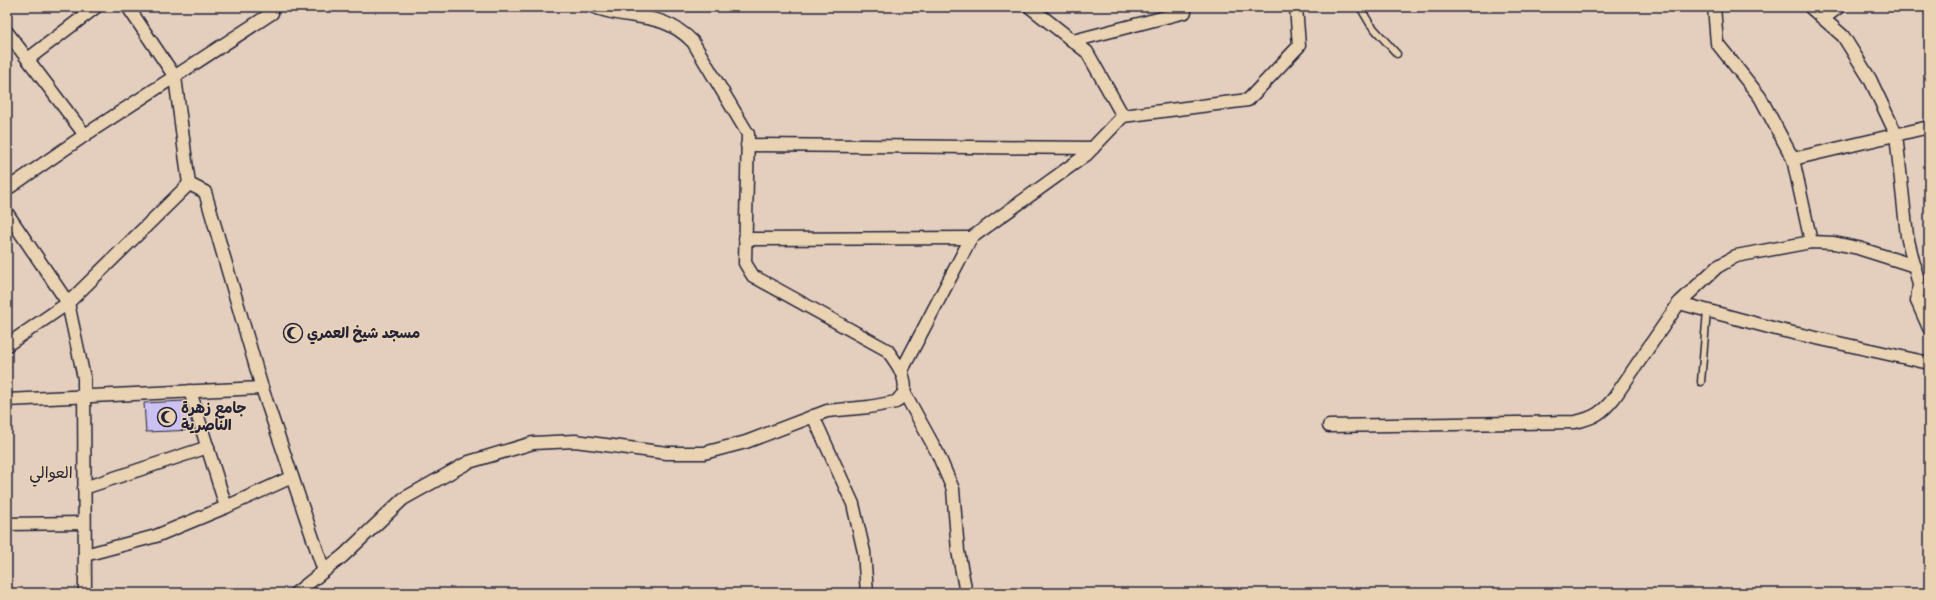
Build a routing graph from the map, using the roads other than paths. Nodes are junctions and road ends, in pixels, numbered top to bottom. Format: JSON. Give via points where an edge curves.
{"nodes":[{"id":1,"x":96,"y":7,"type":"edge"},
{"id":2,"x":128,"y":7,"type":"edge"},
{"id":3,"x":272,"y":7,"type":"edge"},
{"id":4,"x":594,"y":7,"type":"edge"},
{"id":5,"x":1030,"y":7,"type":"edge"},
{"id":6,"x":1296,"y":7,"type":"edge"},
{"id":7,"x":1360,"y":7,"type":"edge"},
{"id":8,"x":1714,"y":7,"type":"edge"},
{"id":9,"x":1810,"y":7,"type":"edge"},
{"id":10,"x":1839,"y":7,"type":"edge"},
{"id":11,"x":1185,"y":12,"type":"dead end"},
{"id":12,"x":1822,"y":12,"type":"edge"},
{"id":13,"x":7,"y":32,"type":"edge"},
{"id":14,"x":1073,"y":41,"type":"junction"},
{"id":15,"x":1397,"y":54,"type":"dead end"},
{"id":16,"x":28,"y":59,"type":"junction"},
{"id":17,"x":175,"y":77,"type":"junction"},
{"id":18,"x":1123,"y":116,"type":"junction"},
{"id":19,"x":1929,"y":127,"type":"edge"},
{"id":20,"x":1896,"y":134,"type":"junction"},
{"id":21,"x":84,"y":136,"type":"junction"},
{"id":22,"x":747,"y":145,"type":"junction"},
{"id":23,"x":1093,"y":148,"type":"junction"},
{"id":24,"x":1793,"y":159,"type":"junction"},
{"id":25,"x":189,"y":184,"type":"junction"},
{"id":26,"x":7,"y":189,"type":"edge"},
{"id":27,"x":7,"y":213,"type":"edge"},
{"id":28,"x":746,"y":238,"type":"junction"},
{"id":29,"x":971,"y":238,"type":"junction"},
{"id":30,"x":1811,"y":242,"type":"junction"},
{"id":31,"x":1914,"y":266,"type":"junction"},
{"id":32,"x":1924,"y":282,"type":"edge"},
{"id":33,"x":68,"y":303,"type":"junction"},
{"id":34,"x":1679,"y":303,"type":"junction"},
{"id":35,"x":1707,"y":311,"type":"junction"},
{"id":36,"x":1929,"y":328,"type":"edge"},
{"id":37,"x":7,"y":345,"type":"edge"},
{"id":38,"x":1929,"y":363,"type":"edge"},
{"id":39,"x":901,"y":372,"type":"junction"},
{"id":40,"x":1701,"y":382,"type":"dead end"},
{"id":41,"x":262,"y":388,"type":"junction"},
{"id":42,"x":190,"y":391,"type":"junction"},
{"id":43,"x":904,"y":392,"type":"junction"},
{"id":44,"x":84,"y":396,"type":"junction"},
{"id":45,"x":7,"y":400,"type":"edge"},
{"id":46,"x":813,"y":416,"type":"junction"},
{"id":47,"x":1329,"y":426,"type":"dead end"},
{"id":48,"x":208,"y":448,"type":"junction"},
{"id":49,"x":292,"y":477,"type":"junction"},
{"id":50,"x":84,"y":488,"type":"junction"},
{"id":51,"x":226,"y":507,"type":"junction"},
{"id":52,"x":84,"y":523,"type":"junction"},
{"id":53,"x":7,"y":524,"type":"edge"},
{"id":54,"x":84,"y":555,"type":"junction"},
{"id":55,"x":324,"y":571,"type":"junction"},
{"id":56,"x":84,"y":593,"type":"edge"},
{"id":57,"x":296,"y":593,"type":"edge"},
{"id":58,"x":867,"y":593,"type":"edge"},
{"id":59,"x":966,"y":593,"type":"edge"}],
"edges":[{"from":1,"to":16,"type":"street"},
{"from":2,"to":17,"type":"street"},
{"from":3,"to":17,"type":"street","via":[[272,13]]},
{"from":4,"to":22,"type":"street","via":[[670,23],[694,42],[748,134]]},
{"from":5,"to":14,"type":"street"},
{"from":6,"to":18,"type":"street","via":[[1299,46],[1248,100]]},
{"from":7,"to":15,"type":"lane","via":[[1370,24]]},
{"from":8,"to":24,"type":"street","via":[[1717,43],[1760,97]]},
{"from":9,"to":12,"type":"street"},
{"from":10,"to":12,"type":"street"},
{"from":11,"to":14,"type":"street"},
{"from":12,"to":20,"type":"street","via":[[1843,36],[1870,79]]},
{"from":13,"to":16,"type":"street"},
{"from":14,"to":18,"type":"street","via":[[1087,52]]},
{"from":16,"to":21,"type":"street"},
{"from":17,"to":21,"type":"street"},
{"from":17,"to":25,"type":"street"},
{"from":18,"to":23,"type":"street"},
{"from":19,"to":20,"type":"street"},
{"from":20,"to":24,"type":"street"},
{"from":20,"to":31,"type":"street","via":[[1907,236]]},
{"from":21,"to":26,"type":"street"},
{"from":22,"to":23,"type":"street"},
{"from":22,"to":28,"type":"street"},
{"from":23,"to":29,"type":"street"},
{"from":24,"to":30,"type":"street"},
{"from":25,"to":33,"type":"street"},
{"from":25,"to":41,"type":"street","via":[[205,192]]},
{"from":27,"to":33,"type":"street"},
{"from":28,"to":29,"type":"street"},
{"from":28,"to":39,"type":"street","via":[[745,263],[753,276],[887,350]]},
{"from":29,"to":39,"type":"street"},
{"from":30,"to":31,"type":"street","via":[[1858,248]]},
{"from":30,"to":34,"type":"street","via":[[1736,256],[1717,267]]},
{"from":31,"to":32,"type":"street"},
{"from":32,"to":36,"type":"street","via":[[1917,301]]},
{"from":33,"to":37,"type":"street"},
{"from":33,"to":44,"type":"street","via":[[84,378]]},
{"from":34,"to":35,"type":"street"},
{"from":34,"to":47,"type":"street","via":[[1614,398],[1603,411],[1586,420]]},
{"from":35,"to":38,"type":"street"},
{"from":35,"to":40,"type":"lane"},
{"from":39,"to":43,"type":"street"},
{"from":41,"to":42,"type":"street"},
{"from":41,"to":49,"type":"street"},
{"from":42,"to":44,"type":"street"},
{"from":42,"to":48,"type":"street"},
{"from":43,"to":46,"type":"street","via":[[896,402],[827,411]]},
{"from":43,"to":59,"type":"street","via":[[937,452],[953,489],[958,551]]},
{"from":44,"to":45,"type":"street"},
{"from":44,"to":50,"type":"street"},
{"from":46,"to":55,"type":"street","via":[[746,442],[704,453],[667,453],[575,441],[533,443],[469,462],[403,499]]},
{"from":46,"to":58,"type":"street","via":[[853,504],[864,552]]},
{"from":48,"to":50,"type":"street"},
{"from":48,"to":51,"type":"street"},
{"from":49,"to":51,"type":"street"},
{"from":49,"to":55,"type":"street"},
{"from":50,"to":52,"type":"street"},
{"from":51,"to":54,"type":"street","via":[[156,536]]},
{"from":52,"to":53,"type":"street"},
{"from":52,"to":54,"type":"street"},
{"from":54,"to":56,"type":"street"},
{"from":55,"to":57,"type":"street"}]}
